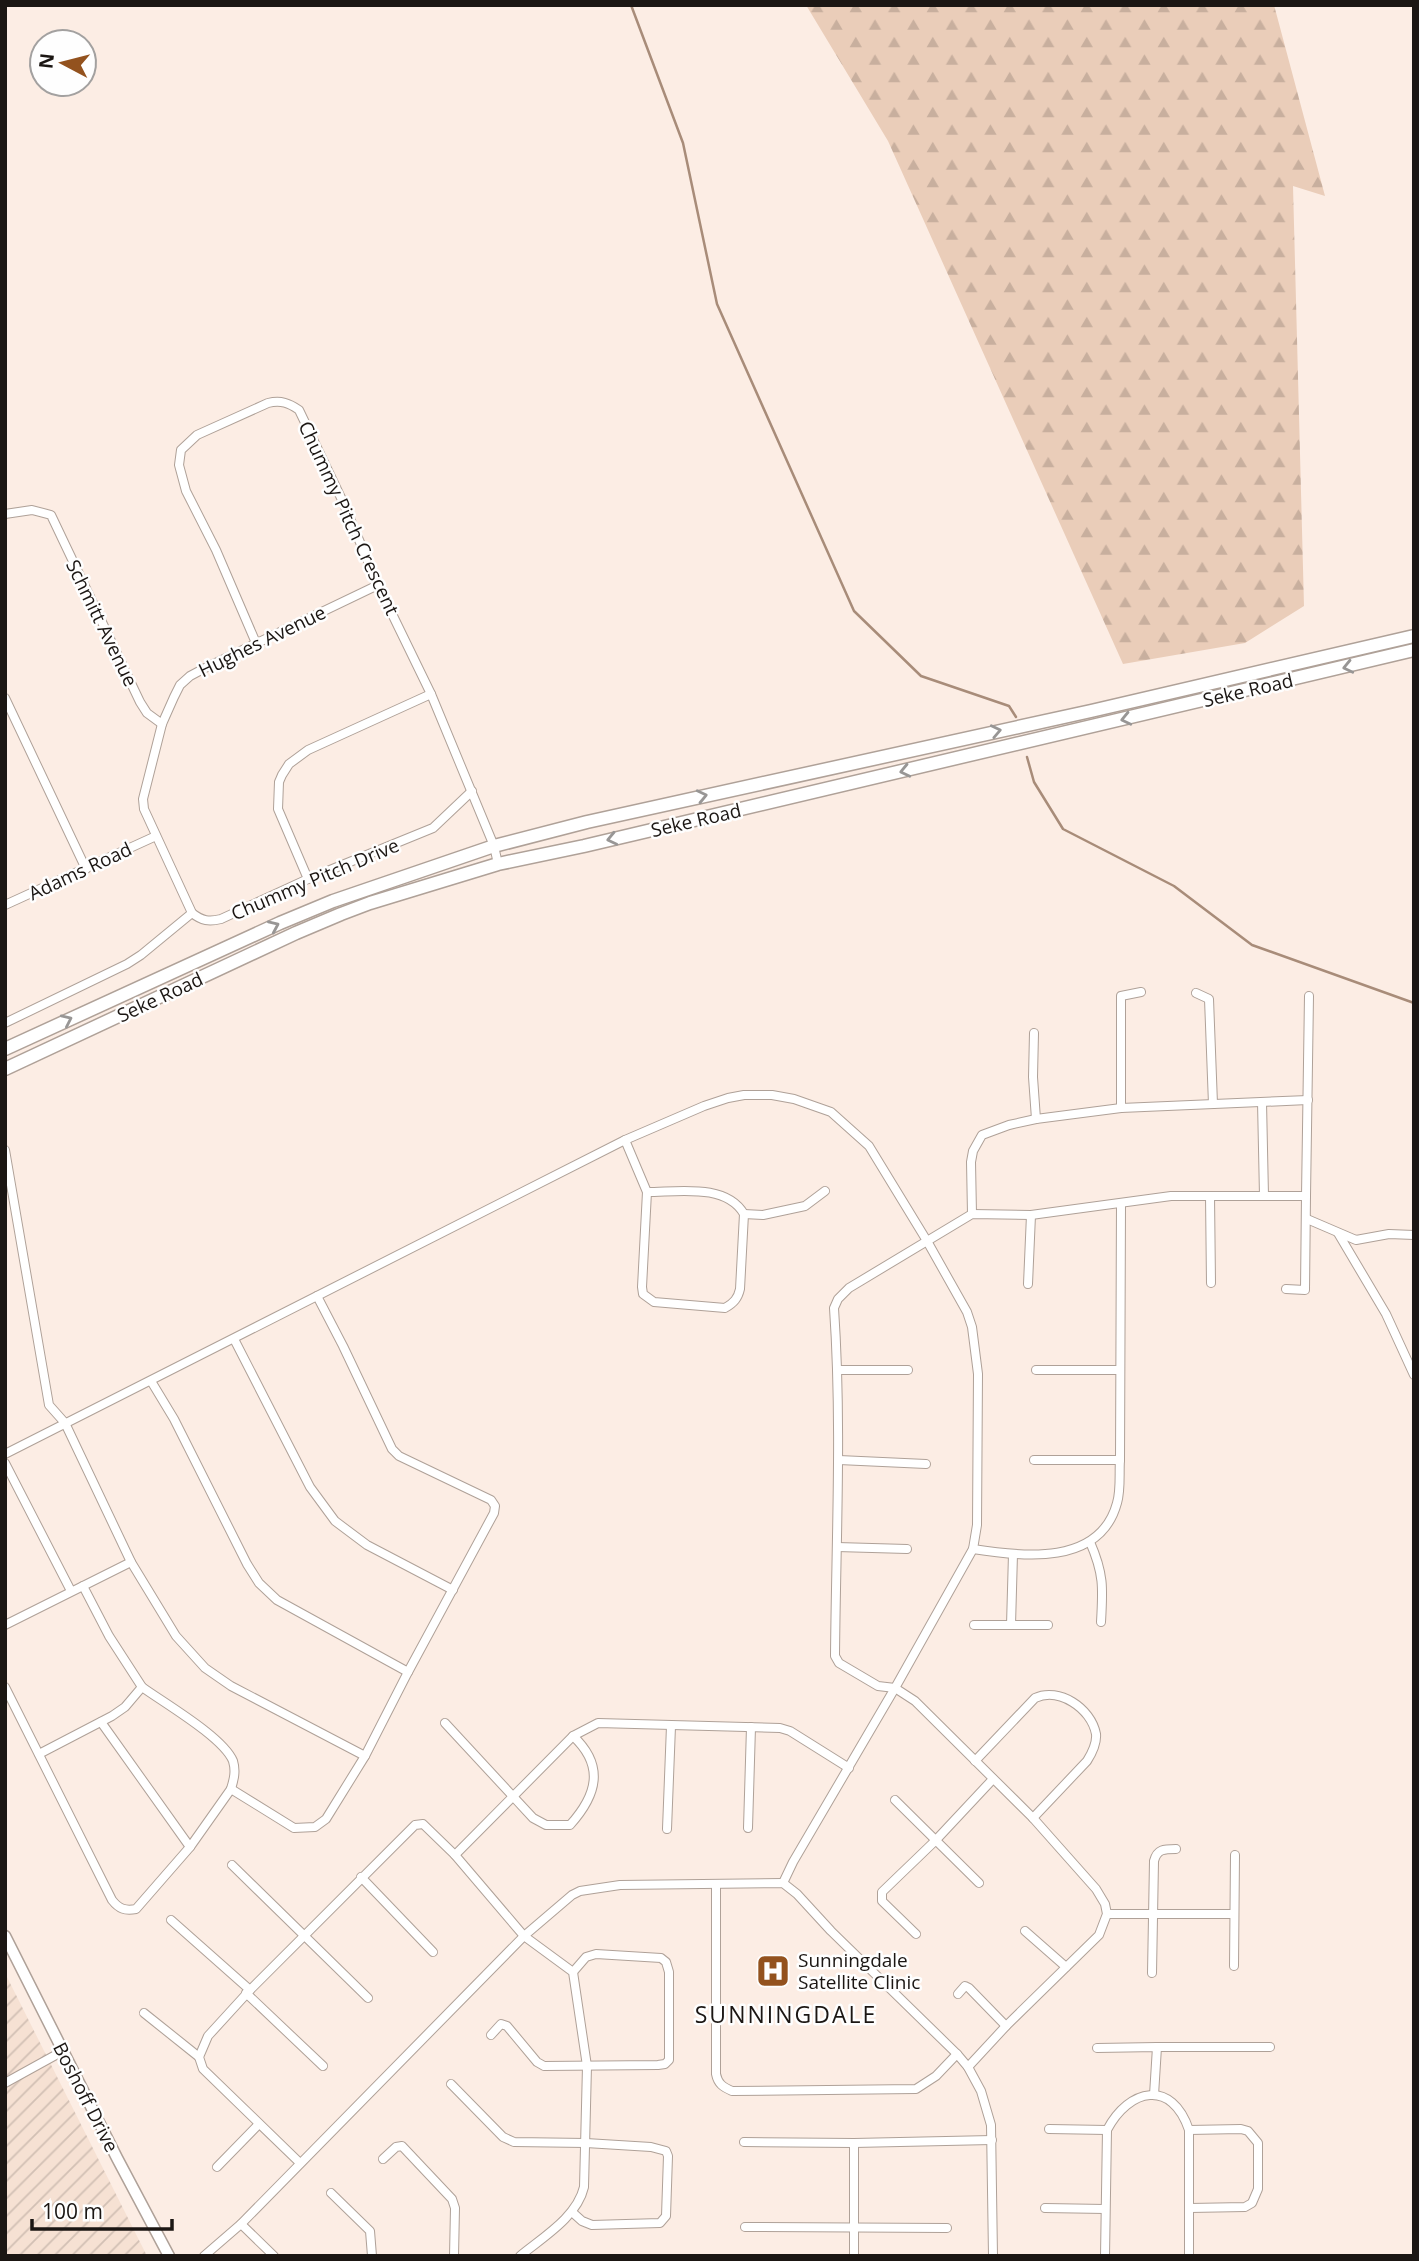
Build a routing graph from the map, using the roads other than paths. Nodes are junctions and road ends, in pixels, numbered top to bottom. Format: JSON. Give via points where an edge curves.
{"nodes":[{"id":1,"x":5,"y":514,"type":"edge"},
{"id":2,"x":378,"y":585,"type":"junction"},
{"id":3,"x":1414,"y":636,"type":"edge"},
{"id":4,"x":256,"y":643,"type":"junction"},
{"id":5,"x":1414,"y":650,"type":"edge"},
{"id":6,"x":1388,"y":657,"type":"junction"},
{"id":7,"x":1414,"y":663,"type":"edge"},
{"id":8,"x":431,"y":694,"type":"junction"},
{"id":9,"x":5,"y":698,"type":"edge"},
{"id":10,"x":162,"y":724,"type":"junction"},
{"id":11,"x":472,"y":791,"type":"junction"},
{"id":12,"x":156,"y":836,"type":"junction"},
{"id":13,"x":494,"y":846,"type":"junction"},
{"id":14,"x":498,"y":864,"type":"junction"},
{"id":15,"x":86,"y":869,"type":"junction"},
{"id":16,"x":308,"y":879,"type":"junction"},
{"id":17,"x":5,"y":905,"type":"edge"},
{"id":18,"x":192,"y":914,"type":"junction"},
{"id":19,"x":1141,"y":992,"type":"dead end"},
{"id":20,"x":1196,"y":993,"type":"dead end"},
{"id":21,"x":1309,"y":996,"type":"dead end"},
{"id":22,"x":5,"y":1023,"type":"edge"},
{"id":23,"x":1034,"y":1033,"type":"dead end"},
{"id":24,"x":5,"y":1049,"type":"edge"},
{"id":25,"x":5,"y":1069,"type":"edge"},
{"id":26,"x":1308,"y":1100,"type":"junction"},
{"id":27,"x":1262,"y":1102,"type":"junction"},
{"id":28,"x":1213,"y":1104,"type":"junction"},
{"id":29,"x":1121,"y":1108,"type":"junction"},
{"id":30,"x":1036,"y":1119,"type":"junction"},
{"id":31,"x":625,"y":1140,"type":"junction"},
{"id":32,"x":5,"y":1150,"type":"edge"},
{"id":33,"x":825,"y":1191,"type":"dead end"},
{"id":34,"x":647,"y":1192,"type":"junction"},
{"id":35,"x":1210,"y":1196,"type":"junction"},
{"id":36,"x":1264,"y":1196,"type":"junction"},
{"id":37,"x":1306,"y":1196,"type":"junction"},
{"id":38,"x":1121,"y":1204,"type":"junction"},
{"id":39,"x":744,"y":1214,"type":"junction"},
{"id":40,"x":972,"y":1214,"type":"junction"},
{"id":41,"x":1031,"y":1215,"type":"junction"},
{"id":42,"x":1307,"y":1219,"type":"junction"},
{"id":43,"x":1338,"y":1233,"type":"junction"},
{"id":44,"x":1412,"y":1234,"type":"edge"},
{"id":45,"x":927,"y":1241,"type":"junction"},
{"id":46,"x":1211,"y":1283,"type":"dead end"},
{"id":47,"x":1028,"y":1284,"type":"dead end"},
{"id":48,"x":1286,"y":1289,"type":"dead end"},
{"id":49,"x":317,"y":1296,"type":"junction"},
{"id":50,"x":234,"y":1339,"type":"junction"},
{"id":51,"x":839,"y":1370,"type":"junction"},
{"id":52,"x":908,"y":1370,"type":"dead end"},
{"id":53,"x":1036,"y":1370,"type":"dead end"},
{"id":54,"x":1120,"y":1370,"type":"junction"},
{"id":55,"x":1414,"y":1375,"type":"edge"},
{"id":56,"x":151,"y":1381,"type":"junction"},
{"id":57,"x":65,"y":1423,"type":"junction"},
{"id":58,"x":5,"y":1454,"type":"edge"},
{"id":59,"x":839,"y":1460,"type":"junction"},
{"id":60,"x":1120,"y":1460,"type":"junction"},
{"id":61,"x":1034,"y":1461,"type":"dead end"},
{"id":62,"x":5,"y":1462,"type":"edge"},
{"id":63,"x":926,"y":1464,"type":"dead end"},
{"id":64,"x":1090,"y":1542,"type":"junction"},
{"id":65,"x":837,"y":1547,"type":"junction"},
{"id":66,"x":907,"y":1549,"type":"dead end"},
{"id":67,"x":974,"y":1549,"type":"junction"},
{"id":68,"x":1013,"y":1554,"type":"junction"},
{"id":69,"x":131,"y":1562,"type":"junction"},
{"id":70,"x":83,"y":1586,"type":"junction"},
{"id":71,"x":453,"y":1590,"type":"junction"},
{"id":72,"x":71,"y":1591,"type":"junction"},
{"id":73,"x":6,"y":1621,"type":"edge"},
{"id":74,"x":1101,"y":1622,"type":"dead end"},
{"id":75,"x":974,"y":1625,"type":"dead end"},
{"id":76,"x":1012,"y":1625,"type":"junction"},
{"id":77,"x":1048,"y":1625,"type":"dead end"},
{"id":78,"x":408,"y":1672,"type":"junction"},
{"id":79,"x":5,"y":1687,"type":"edge"},
{"id":80,"x":142,"y":1687,"type":"junction"},
{"id":81,"x":895,"y":1688,"type":"junction"},
{"id":82,"x":101,"y":1722,"type":"junction"},
{"id":83,"x":445,"y":1723,"type":"dead end"},
{"id":84,"x":670,"y":1726,"type":"junction"},
{"id":85,"x":751,"y":1727,"type":"junction"},
{"id":86,"x":573,"y":1736,"type":"junction"},
{"id":87,"x":39,"y":1754,"type":"junction"},
{"id":88,"x":365,"y":1756,"type":"junction"},
{"id":89,"x":975,"y":1761,"type":"junction"},
{"id":90,"x":849,"y":1768,"type":"junction"},
{"id":91,"x":993,"y":1779,"type":"junction"},
{"id":92,"x":231,"y":1789,"type":"junction"},
{"id":93,"x":514,"y":1796,"type":"junction"},
{"id":94,"x":895,"y":1800,"type":"dead end"},
{"id":95,"x":1033,"y":1818,"type":"junction"},
{"id":96,"x":748,"y":1828,"type":"dead end"},
{"id":97,"x":667,"y":1829,"type":"dead end"},
{"id":98,"x":935,"y":1841,"type":"junction"},
{"id":99,"x":190,"y":1847,"type":"junction"},
{"id":100,"x":1176,"y":1849,"type":"dead end"},
{"id":101,"x":455,"y":1855,"type":"junction"},
{"id":102,"x":1235,"y":1855,"type":"dead end"},
{"id":103,"x":232,"y":1865,"type":"dead end"},
{"id":104,"x":361,"y":1877,"type":"junction"},
{"id":105,"x":783,"y":1883,"type":"junction"},
{"id":106,"x":979,"y":1883,"type":"dead end"},
{"id":107,"x":716,"y":1885,"type":"junction"},
{"id":108,"x":1107,"y":1914,"type":"junction"},
{"id":109,"x":1152,"y":1914,"type":"junction"},
{"id":110,"x":1234,"y":1914,"type":"junction"},
{"id":111,"x":172,"y":1920,"type":"dead end"},
{"id":112,"x":1025,"y":1931,"type":"dead end"},
{"id":113,"x":916,"y":1934,"type":"dead end"},
{"id":114,"x":5,"y":1936,"type":"edge"},
{"id":115,"x":304,"y":1936,"type":"junction"},
{"id":116,"x":524,"y":1936,"type":"junction"},
{"id":117,"x":433,"y":1952,"type":"dead end"},
{"id":118,"x":1234,"y":1966,"type":"dead end"},
{"id":119,"x":1066,"y":1967,"type":"junction"},
{"id":120,"x":573,"y":1972,"type":"junction"},
{"id":121,"x":1152,"y":1973,"type":"dead end"},
{"id":122,"x":248,"y":1992,"type":"junction"},
{"id":123,"x":958,"y":1994,"type":"dead end"},
{"id":124,"x":368,"y":1998,"type":"dead end"},
{"id":125,"x":144,"y":2014,"type":"dead end"},
{"id":126,"x":1006,"y":2026,"type":"junction"},
{"id":127,"x":491,"y":2035,"type":"dead end"},
{"id":128,"x":1157,"y":2047,"type":"junction"},
{"id":129,"x":1270,"y":2047,"type":"dead end"},
{"id":130,"x":1097,"y":2048,"type":"dead end"},
{"id":131,"x":63,"y":2051,"type":"junction"},
{"id":132,"x":957,"y":2054,"type":"junction"},
{"id":133,"x":200,"y":2057,"type":"junction"},
{"id":134,"x":323,"y":2066,"type":"dead end"},
{"id":135,"x":587,"y":2066,"type":"junction"},
{"id":136,"x":968,"y":2067,"type":"junction"},
{"id":137,"x":5,"y":2084,"type":"edge"},
{"id":138,"x":451,"y":2084,"type":"dead end"},
{"id":139,"x":1154,"y":2095,"type":"junction"},
{"id":140,"x":259,"y":2124,"type":"junction"},
{"id":141,"x":1049,"y":2129,"type":"dead end"},
{"id":142,"x":1107,"y":2130,"type":"junction"},
{"id":143,"x":1189,"y":2130,"type":"junction"},
{"id":144,"x":992,"y":2140,"type":"junction"},
{"id":145,"x":744,"y":2142,"type":"dead end"},
{"id":146,"x":586,"y":2143,"type":"junction"},
{"id":147,"x":854,"y":2143,"type":"junction"},
{"id":148,"x":383,"y":2159,"type":"dead end"},
{"id":149,"x":300,"y":2163,"type":"junction"},
{"id":150,"x":217,"y":2167,"type":"dead end"},
{"id":151,"x":331,"y":2193,"type":"dead end"},
{"id":152,"x":1045,"y":2208,"type":"dead end"},
{"id":153,"x":1190,"y":2208,"type":"junction"},
{"id":154,"x":1105,"y":2209,"type":"junction"},
{"id":155,"x":572,"y":2212,"type":"junction"},
{"id":156,"x":241,"y":2224,"type":"junction"},
{"id":157,"x":745,"y":2227,"type":"dead end"},
{"id":158,"x":853,"y":2227,"type":"junction"},
{"id":159,"x":947,"y":2228,"type":"dead end"},
{"id":160,"x":169,"y":2256,"type":"edge"},
{"id":161,"x":204,"y":2256,"type":"edge"},
{"id":162,"x":274,"y":2256,"type":"edge"},
{"id":163,"x":372,"y":2256,"type":"edge"},
{"id":164,"x":454,"y":2256,"type":"edge"},
{"id":165,"x":520,"y":2256,"type":"edge"},
{"id":166,"x":854,"y":2256,"type":"edge"},
{"id":167,"x":993,"y":2256,"type":"edge"},
{"id":168,"x":1105,"y":2256,"type":"edge"},
{"id":169,"x":1189,"y":2256,"type":"edge"}],
"edges":[{"from":1,"to":10,"type":"street","name":"Schmitt Avenue","via":[[32,510],[51,515],[140,702]]},
{"from":2,"to":4,"type":"street","name":"Hughes Avenue"},
{"from":2,"to":4,"type":"street","name":"Chummy Pitch Crescent","via":[[299,410],[283,402],[268,403],[208,429],[181,450],[179,465],[186,491]]},
{"from":2,"to":8,"type":"street","name":"Chummy Pitch Crescent"},
{"from":13,"to":3,"type":"main road","name":"Seke Road","one_way":true},
{"from":4,"to":10,"type":"street","name":"Hughes Avenue","via":[[190,676],[180,685]]},
{"from":5,"to":6,"type":"main road","name":"Seke Road"},
{"from":6,"to":7,"type":"main road"},
{"from":6,"to":14,"type":"main road","name":"Seke Road","one_way":true},
{"from":8,"to":11,"type":"street","name":"Chummy Pitch Crescent"},
{"from":8,"to":16,"type":"street","via":[[308,750],[289,764],[278,790],[278,809]]},
{"from":9,"to":15,"type":"street"},
{"from":10,"to":12,"type":"street","name":"Hughes Avenue","via":[[143,799]]},
{"from":11,"to":13,"type":"street","name":"Chummy Pitch Crescent"},
{"from":11,"to":16,"type":"street","name":"Chummy Pitch Drive","via":[[433,828]]},
{"from":12,"to":15,"type":"street","name":"Adams Road"},
{"from":12,"to":18,"type":"street","name":"Hughes Avenue"},
{"from":13,"to":14,"type":"street","name":"Chummy Pitch Crescent"},
{"from":24,"to":13,"type":"main road","name":"Seke Road","one_way":true,"via":[[333,901]]},
{"from":14,"to":25,"type":"main road","name":"Seke Road","via":[[370,903],[296,933]]},
{"from":15,"to":17,"type":"street","name":"Adams Road"},
{"from":16,"to":18,"type":"street","name":"Chummy Pitch Drive","via":[[211,922]]},
{"from":18,"to":22,"type":"street","via":[[127,964]]},
{"from":19,"to":29,"type":"street","via":[[1121,996]]},
{"from":20,"to":28,"type":"street","via":[[1209,999]]},
{"from":21,"to":26,"type":"street"},
{"from":23,"to":30,"type":"street"},
{"from":26,"to":27,"type":"street"},
{"from":26,"to":37,"type":"street"},
{"from":27,"to":28,"type":"street"},
{"from":27,"to":36,"type":"street"},
{"from":28,"to":29,"type":"street"},
{"from":29,"to":30,"type":"street"},
{"from":30,"to":40,"type":"street","via":[[982,1135],[971,1163]]},
{"from":31,"to":34,"type":"street"},
{"from":31,"to":45,"type":"street","via":[[728,1098],[772,1095],[794,1099],[831,1112],[869,1146]]},
{"from":31,"to":49,"type":"street"},
{"from":32,"to":57,"type":"street","via":[[49,1405]]},
{"from":33,"to":39,"type":"street","via":[[805,1206]]},
{"from":34,"to":39,"type":"street","via":[[717,1193]]},
{"from":34,"to":39,"type":"street","via":[[642,1287],[647,1299],[654,1302],[725,1308],[732,1304],[740,1289]]},
{"from":35,"to":36,"type":"street"},
{"from":35,"to":38,"type":"street"},
{"from":35,"to":46,"type":"street"},
{"from":36,"to":37,"type":"street"},
{"from":37,"to":42,"type":"street"},
{"from":38,"to":41,"type":"street"},
{"from":38,"to":54,"type":"street"},
{"from":40,"to":41,"type":"street"},
{"from":40,"to":45,"type":"street"},
{"from":41,"to":47,"type":"street"},
{"from":42,"to":43,"type":"street"},
{"from":42,"to":48,"type":"street","via":[[1305,1290]]},
{"from":43,"to":44,"type":"street","via":[[1356,1240]]},
{"from":43,"to":55,"type":"street","via":[[1386,1314]]},
{"from":45,"to":51,"type":"street","via":[[838,1299],[834,1308]]},
{"from":45,"to":67,"type":"street","via":[[967,1312],[976,1343]]},
{"from":49,"to":50,"type":"street"},
{"from":49,"to":71,"type":"street","via":[[392,1449],[495,1506]]},
{"from":50,"to":56,"type":"street"},
{"from":50,"to":71,"type":"street","via":[[310,1487],[335,1521],[368,1545]]},
{"from":51,"to":52,"type":"street"},
{"from":51,"to":59,"type":"street"},
{"from":53,"to":54,"type":"street"},
{"from":54,"to":60,"type":"street"},
{"from":56,"to":57,"type":"street"},
{"from":56,"to":78,"type":"street","via":[[259,1583],[277,1600]]},
{"from":57,"to":58,"type":"street"},
{"from":57,"to":69,"type":"street"},
{"from":59,"to":63,"type":"street"},
{"from":59,"to":65,"type":"street"},
{"from":60,"to":61,"type":"street"},
{"from":60,"to":64,"type":"street","via":[[1118,1501],[1107,1524]]},
{"from":62,"to":72,"type":"street"},
{"from":64,"to":68,"type":"street","via":[[1066,1552]]},
{"from":64,"to":74,"type":"street","via":[[1104,1583]]},
{"from":65,"to":66,"type":"street"},
{"from":65,"to":81,"type":"street","via":[[835,1657],[878,1686]]},
{"from":67,"to":68,"type":"street"},
{"from":67,"to":81,"type":"street"},
{"from":68,"to":76,"type":"street"},
{"from":69,"to":70,"type":"street"},
{"from":69,"to":88,"type":"street","via":[[176,1636],[205,1668]]},
{"from":70,"to":72,"type":"street"},
{"from":70,"to":80,"type":"street"},
{"from":71,"to":78,"type":"street"},
{"from":72,"to":73,"type":"street"},
{"from":75,"to":76,"type":"street"},
{"from":76,"to":77,"type":"street"},
{"from":78,"to":88,"type":"street"},
{"from":79,"to":87,"type":"street"},
{"from":80,"to":82,"type":"street","via":[[125,1707]]},
{"from":80,"to":92,"type":"street","via":[[206,1732],[232,1758],[235,1776]]},
{"from":81,"to":89,"type":"street","via":[[915,1701]]},
{"from":81,"to":90,"type":"street"},
{"from":82,"to":87,"type":"street"},
{"from":82,"to":99,"type":"street"},
{"from":83,"to":93,"type":"street"},
{"from":84,"to":85,"type":"street"},
{"from":84,"to":86,"type":"street","via":[[598,1723]]},
{"from":84,"to":97,"type":"street"},
{"from":85,"to":90,"type":"street","via":[[790,1731]]},
{"from":85,"to":96,"type":"street"},
{"from":86,"to":93,"type":"street"},
{"from":86,"to":93,"type":"street","via":[[587,1750],[593,1788],[572,1823],[546,1825]]},
{"from":87,"to":99,"type":"street","via":[[117,1907],[136,1909]]},
{"from":88,"to":92,"type":"street","via":[[326,1819],[315,1828],[295,1828]]},
{"from":89,"to":91,"type":"street"},
{"from":89,"to":95,"type":"street","via":[[1035,1698],[1058,1696],[1077,1705],[1096,1734],[1093,1750]]},
{"from":90,"to":105,"type":"street"},
{"from":91,"to":95,"type":"street"},
{"from":91,"to":98,"type":"street"},
{"from":92,"to":99,"type":"street"},
{"from":93,"to":101,"type":"street"},
{"from":94,"to":98,"type":"street"},
{"from":95,"to":108,"type":"street","via":[[1096,1889]]},
{"from":98,"to":106,"type":"street"},
{"from":98,"to":113,"type":"street","via":[[881,1892],[883,1901]]},
{"from":100,"to":109,"type":"street","via":[[1163,1849],[1155,1856]]},
{"from":101,"to":104,"type":"street","via":[[429,1828],[418,1824]]},
{"from":101,"to":116,"type":"street"},
{"from":102,"to":110,"type":"street"},
{"from":103,"to":115,"type":"street"},
{"from":104,"to":115,"type":"street"},
{"from":104,"to":117,"type":"street"},
{"from":105,"to":107,"type":"street"},
{"from":105,"to":132,"type":"street"},
{"from":107,"to":116,"type":"street","via":[[620,1885],[580,1891]]},
{"from":107,"to":132,"type":"street","via":[[716,2074],[722,2085],[732,2091],[916,2090]]},
{"from":108,"to":109,"type":"street"},
{"from":108,"to":119,"type":"street","via":[[1098,1935]]},
{"from":109,"to":110,"type":"street"},
{"from":109,"to":121,"type":"street"},
{"from":110,"to":118,"type":"street"},
{"from":111,"to":122,"type":"street"},
{"from":112,"to":119,"type":"street"},
{"from":114,"to":131,"type":"main road","name":"Boshoff Drive"},
{"from":115,"to":122,"type":"street"},
{"from":115,"to":124,"type":"street"},
{"from":116,"to":120,"type":"street"},
{"from":116,"to":149,"type":"street"},
{"from":119,"to":126,"type":"street"},
{"from":120,"to":135,"type":"street"},
{"from":120,"to":135,"type":"street","via":[[586,1957],[596,1954],[661,1958],[669,1972],[665,2064]]},
{"from":122,"to":133,"type":"street","via":[[208,2036]]},
{"from":122,"to":134,"type":"street"},
{"from":123,"to":126,"type":"street","via":[[965,1986],[969,1988]]},
{"from":125,"to":133,"type":"street"},
{"from":126,"to":136,"type":"street"},
{"from":127,"to":135,"type":"street","via":[[504,2024],[544,2066]]},
{"from":128,"to":129,"type":"street"},
{"from":128,"to":130,"type":"street"},
{"from":128,"to":139,"type":"street"},
{"from":131,"to":137,"type":"street"},
{"from":131,"to":160,"type":"main road","name":"Boshoff Drive"},
{"from":132,"to":136,"type":"street"},
{"from":133,"to":140,"type":"street","via":[[203,2069]]},
{"from":135,"to":146,"type":"street"},
{"from":136,"to":144,"type":"street","via":[[984,2102]]},
{"from":138,"to":146,"type":"street","via":[[508,2140]]},
{"from":139,"to":142,"type":"street","via":[[1122,2108]]},
{"from":139,"to":143,"type":"street","via":[[1174,2103]]},
{"from":140,"to":149,"type":"street"},
{"from":140,"to":150,"type":"street"},
{"from":141,"to":142,"type":"street"},
{"from":142,"to":154,"type":"street"},
{"from":143,"to":153,"type":"street"},
{"from":143,"to":153,"type":"street","via":[[1248,2131],[1258,2143],[1259,2180],[1256,2196],[1245,2207]]},
{"from":144,"to":147,"type":"street"},
{"from":144,"to":167,"type":"street"},
{"from":145,"to":147,"type":"street"},
{"from":146,"to":155,"type":"street","via":[[584,2188]]},
{"from":146,"to":155,"type":"street","via":[[666,2151],[666,2216],[660,2223],[592,2225]]},
{"from":147,"to":158,"type":"street"},
{"from":148,"to":164,"type":"street","via":[[402,2146],[452,2199]]},
{"from":149,"to":156,"type":"street"},
{"from":151,"to":163,"type":"street","via":[[370,2231]]},
{"from":152,"to":154,"type":"street"},
{"from":153,"to":169,"type":"street"},
{"from":154,"to":168,"type":"street"},
{"from":155,"to":165,"type":"street"},
{"from":156,"to":161,"type":"street"},
{"from":156,"to":162,"type":"street"},
{"from":157,"to":158,"type":"street"},
{"from":158,"to":159,"type":"street"},
{"from":158,"to":166,"type":"street"}]}
